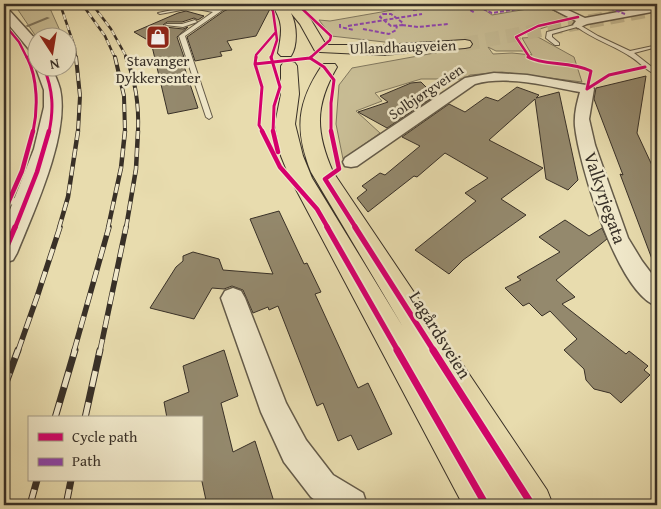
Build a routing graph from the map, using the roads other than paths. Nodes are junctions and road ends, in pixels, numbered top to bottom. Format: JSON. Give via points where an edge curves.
{"nodes":[{"id":1,"x":220,"y":4,"type":"edge"},
{"id":2,"x":277,"y":4,"type":"edge"},
{"id":3,"x":290,"y":4,"type":"edge"},
{"id":4,"x":548,"y":4,"type":"edge"},
{"id":5,"x":657,"y":8,"type":"edge"},
{"id":6,"x":4,"y":12,"type":"edge"},
{"id":7,"x":216,"y":12,"type":"junction"},
{"id":8,"x":160,"y":13,"type":"dead end"},
{"id":9,"x":210,"y":16,"type":"junction"},
{"id":10,"x":581,"y":23,"type":"junction"},
{"id":11,"x":167,"y":25,"type":"dead end"},
{"id":12,"x":28,"y":40,"type":"edge"},
{"id":13,"x":557,"y":44,"type":"dead end"},
{"id":14,"x":651,"y":47,"type":"dead end"},
{"id":15,"x":628,"y":52,"type":"junction"},
{"id":16,"x":327,"y":57,"type":"junction"},
{"id":17,"x":288,"y":60,"type":"junction"},
{"id":18,"x":657,"y":73,"type":"edge"},
{"id":19,"x":47,"y":78,"type":"edge"},
{"id":20,"x":587,"y":89,"type":"joint"},
{"id":21,"x":210,"y":117,"type":"dead end"},
{"id":22,"x":351,"y":162,"type":"dead end"},
{"id":23,"x":28,"y":199,"type":"junction"},
{"id":24,"x":4,"y":203,"type":"edge"},
{"id":25,"x":4,"y":252,"type":"edge"},
{"id":26,"x":657,"y":296,"type":"edge"},
{"id":27,"x":233,"y":298,"type":"dead end"},
{"id":28,"x":480,"y":504,"type":"edge"},
{"id":29,"x":351,"y":505,"type":"edge"},
{"id":30,"x":532,"y":505,"type":"edge"}],
"edges":[{"from":1,"to":7,"type":"lane","via":[[223,6]]},
{"from":2,"to":17,"type":"main road","via":[[289,24]]},
{"from":3,"to":16,"type":"main road"},
{"from":4,"to":10,"type":"street"},
{"from":5,"to":10,"type":"street"},
{"from":6,"to":12,"type":"street"},
{"from":7,"to":8,"type":"lane","via":[[192,7]]},
{"from":7,"to":9,"type":"lane"},
{"from":9,"to":11,"type":"lane","via":[[183,26]]},
{"from":9,"to":21,"type":"lane","via":[[182,36]]},
{"from":10,"to":13,"type":"lane","via":[[550,33],[549,38]]},
{"from":10,"to":15,"type":"lane","via":[[587,33]]},
{"from":14,"to":15,"type":"lane"},
{"from":15,"to":18,"type":"lane"},
{"from":16,"to":16,"type":"main road","name":"Ullandhaugveien","via":[[429,52],[465,44],[383,50]]},
{"from":16,"to":17,"type":"main road","via":[[308,70]]},
{"from":16,"to":17,"type":"main road","via":[[300,48]]},
{"from":16,"to":30,"type":"main road","name":"Lagårdsveien","via":[[309,112],[311,143],[322,172]]},
{"from":17,"to":28,"type":"main road","via":[[290,94],[285,124],[301,178]]},
{"from":19,"to":23,"type":"street","via":[[52,91],[51,125]]},
{"from":20,"to":22,"type":"street","name":"Solbjørgveien","via":[[478,77]]},
{"from":20,"to":26,"type":"street","name":"Valkyrjegata","via":[[582,120],[612,227],[637,273]]},
{"from":23,"to":24,"type":"lane"},
{"from":23,"to":25,"type":"street"},
{"from":27,"to":29,"type":"street","via":[[275,412],[295,451],[322,486]]}]}
